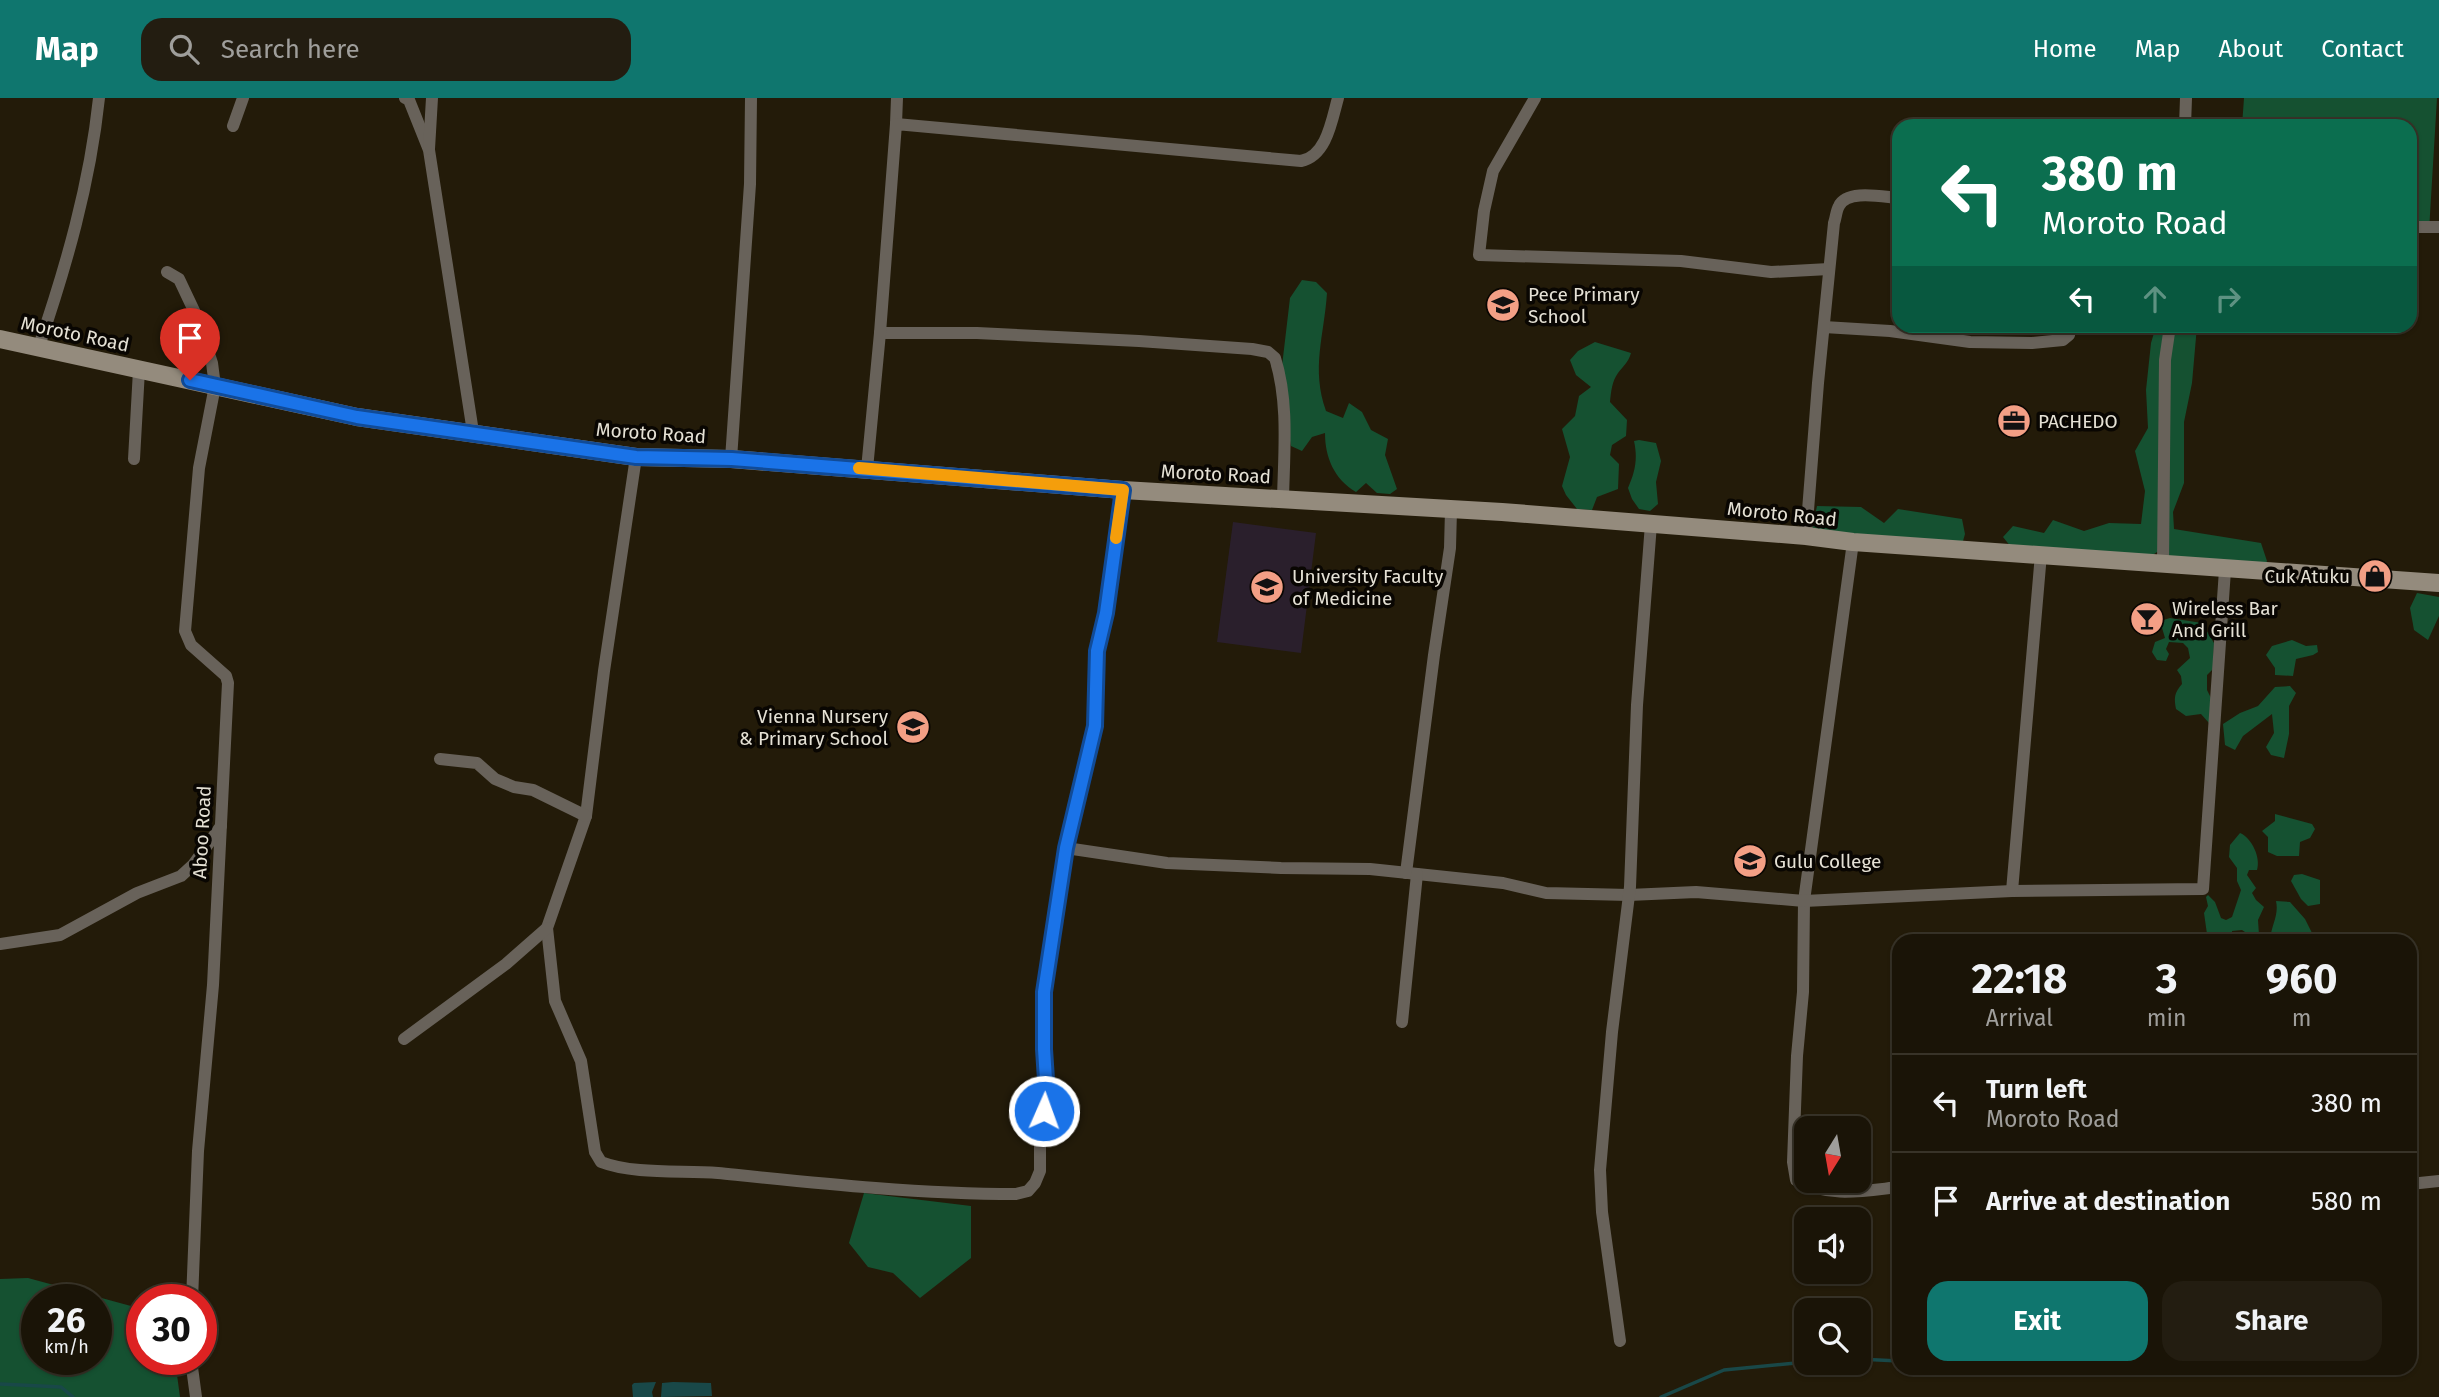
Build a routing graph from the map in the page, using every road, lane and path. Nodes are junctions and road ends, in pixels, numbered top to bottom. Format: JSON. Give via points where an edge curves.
{"nodes":[{"id":1,"x":99,"y":98,"type":"edge"},
{"id":2,"x":243,"y":98,"type":"edge"},
{"id":3,"x":432,"y":98,"type":"edge"},
{"id":4,"x":751,"y":98,"type":"edge"},
{"id":5,"x":897,"y":98,"type":"edge"},
{"id":6,"x":1338,"y":98,"type":"edge"},
{"id":7,"x":1535,"y":98,"type":"edge"},
{"id":8,"x":2186,"y":98,"type":"edge"},
{"id":9,"x":407,"y":99,"type":"edge"},
{"id":10,"x":2185,"y":119,"type":"edge"},
{"id":11,"x":896,"y":124,"type":"junction"},
{"id":12,"x":233,"y":126,"type":"dead end"},
{"id":13,"x":429,"y":150,"type":"junction"},
{"id":14,"x":1892,"y":197,"type":"edge"},
{"id":15,"x":2417,"y":227,"type":"edge"},
{"id":16,"x":2439,"y":227,"type":"edge"},
{"id":17,"x":1829,"y":269,"type":"junction"},
{"id":18,"x":167,"y":272,"type":"dead end"},
{"id":19,"x":1824,"y":327,"type":"junction"},
{"id":20,"x":1892,"y":331,"type":"edge"},
{"id":21,"x":880,"y":333,"type":"junction"},
{"id":22,"x":1905,"y":333,"type":"edge"},
{"id":23,"x":2069,"y":333,"type":"edge"},
{"id":24,"x":2169,"y":333,"type":"edge"},
{"id":25,"x":0,"y":339,"type":"edge"},
{"id":26,"x":38,"y":349,"type":"junction"},
{"id":27,"x":139,"y":369,"type":"junction"},
{"id":28,"x":215,"y":386,"type":"junction"},
{"id":29,"x":473,"y":432,"type":"junction"},
{"id":30,"x":636,"y":457,"type":"junction"},
{"id":31,"x":134,"y":459,"type":"dead end"},
{"id":32,"x":732,"y":459,"type":"junction"},
{"id":33,"x":867,"y":469,"type":"junction"},
{"id":34,"x":1123,"y":490,"type":"junction"},
{"id":35,"x":1283,"y":499,"type":"junction"},
{"id":36,"x":1451,"y":510,"type":"junction"},
{"id":37,"x":1651,"y":524,"type":"junction"},
{"id":38,"x":1806,"y":536,"type":"junction"},
{"id":39,"x":1853,"y":542,"type":"junction"},
{"id":40,"x":2041,"y":554,"type":"junction"},
{"id":41,"x":2163,"y":564,"type":"junction"},
{"id":42,"x":2225,"y":570,"type":"junction"},
{"id":43,"x":2439,"y":583,"type":"edge"},
{"id":44,"x":440,"y":759,"type":"dead end"},
{"id":45,"x":586,"y":816,"type":"junction"},
{"id":46,"x":222,"y":826,"type":"junction"},
{"id":47,"x":1066,"y":848,"type":"junction"},
{"id":48,"x":1412,"y":873,"type":"junction"},
{"id":49,"x":2012,"y":891,"type":"junction"},
{"id":50,"x":1629,"y":895,"type":"junction"},
{"id":51,"x":1804,"y":901,"type":"junction"},
{"id":52,"x":547,"y":928,"type":"junction"},
{"id":53,"x":0,"y":944,"type":"edge"},
{"id":54,"x":1402,"y":1022,"type":"dead end"},
{"id":55,"x":404,"y":1039,"type":"dead end"},
{"id":56,"x":2439,"y":1181,"type":"edge"},
{"id":57,"x":2417,"y":1183,"type":"edge"},
{"id":58,"x":1892,"y":1188,"type":"edge"},
{"id":59,"x":193,"y":1284,"type":"edge"},
{"id":60,"x":1620,"y":1341,"type":"dead end"},
{"id":61,"x":193,"y":1375,"type":"edge"},
{"id":62,"x":196,"y":1397,"type":"edge"}],
"edges":[{"from":1,"to":26,"type":"street","via":[[88,174],[59,289]]},
{"from":2,"to":12,"type":"street"},
{"from":3,"to":9,"type":"street"},
{"from":3,"to":13,"type":"street"},
{"from":4,"to":32,"type":"street","via":[[750,184]]},
{"from":5,"to":11,"type":"street"},
{"from":6,"to":11,"type":"street","via":[[1324,143],[1301,161]]},
{"from":7,"to":17,"type":"street","via":[[1493,171],[1479,255],[1681,261],[1771,272]]},
{"from":8,"to":10,"type":"street"},
{"from":9,"to":13,"type":"street"},
{"from":11,"to":21,"type":"street"},
{"from":13,"to":29,"type":"street"},
{"from":14,"to":17,"type":"street","via":[[1854,196],[1839,205]]},
{"from":15,"to":16,"type":"street"},
{"from":17,"to":19,"type":"street"},
{"from":18,"to":28,"type":"street","via":[[179,279],[197,317]]},
{"from":19,"to":20,"type":"street"},
{"from":19,"to":38,"type":"street"},
{"from":21,"to":33,"type":"street"},
{"from":21,"to":35,"type":"street","via":[[1139,341],[1268,352],[1275,358],[1281,388]]},
{"from":22,"to":23,"type":"street","via":[[1970,342],[2032,343],[2063,340]]},
{"from":24,"to":41,"type":"street"},
{"from":25,"to":26,"type":"main road","name":"Moroto Road"},
{"from":26,"to":27,"type":"main road","name":"Moroto Road"},
{"from":27,"to":28,"type":"main road","name":"Moroto Road"},
{"from":27,"to":31,"type":"street"},
{"from":28,"to":29,"type":"main road","name":"Moroto Road","via":[[357,417]]},
{"from":28,"to":46,"type":"street","name":"Aboo Road","via":[[199,468],[184,631],[191,645],[228,682]]},
{"from":29,"to":30,"type":"main road","name":"Moroto Road"},
{"from":30,"to":32,"type":"main road","name":"Moroto Road"},
{"from":30,"to":45,"type":"street"},
{"from":32,"to":33,"type":"main road","name":"Moroto Road"},
{"from":33,"to":34,"type":"main road","name":"Moroto Road"},
{"from":34,"to":35,"type":"main road","name":"Moroto Road"},
{"from":34,"to":47,"type":"street","via":[[1097,651],[1095,726]]},
{"from":35,"to":36,"type":"main road","name":"Moroto Road"},
{"from":36,"to":37,"type":"main road","name":"Moroto Road"},
{"from":36,"to":48,"type":"street"},
{"from":37,"to":38,"type":"main road","name":"Moroto Road"},
{"from":37,"to":50,"type":"street"},
{"from":38,"to":39,"type":"main road","name":"Moroto Road"},
{"from":39,"to":40,"type":"main road","name":"Moroto Road"},
{"from":39,"to":51,"type":"street"},
{"from":40,"to":41,"type":"main road","name":"Moroto Road"},
{"from":40,"to":49,"type":"street"},
{"from":41,"to":42,"type":"main road","name":"Moroto Road"},
{"from":42,"to":43,"type":"main road","name":"Moroto Road"},
{"from":42,"to":49,"type":"street","via":[[2203,889]]},
{"from":44,"to":45,"type":"street","via":[[477,763],[495,779],[533,790]]},
{"from":45,"to":52,"type":"street"},
{"from":46,"to":53,"type":"street","via":[[181,876],[146,888],[60,935]]},
{"from":46,"to":59,"type":"street","name":"Aboo Road"},
{"from":47,"to":48,"type":"street","via":[[1167,863]]},
{"from":47,"to":52,"type":"street","via":[[1044,992],[1047,1095],[1040,1171],[1028,1191],[1016,1194],[825,1185],[601,1162],[595,1152],[581,1062],[555,1001]]},
{"from":48,"to":50,"type":"street","via":[[1503,883],[1546,893]]},
{"from":48,"to":54,"type":"street"},
{"from":49,"to":51,"type":"street"},
{"from":50,"to":51,"type":"street","via":[[1696,892]]},
{"from":50,"to":60,"type":"street","via":[[1600,1170]]},
{"from":51,"to":58,"type":"street","via":[[1794,1178],[1836,1192]]},
{"from":52,"to":55,"type":"street"},
{"from":56,"to":57,"type":"street"},
{"from":61,"to":62,"type":"street"}]}
